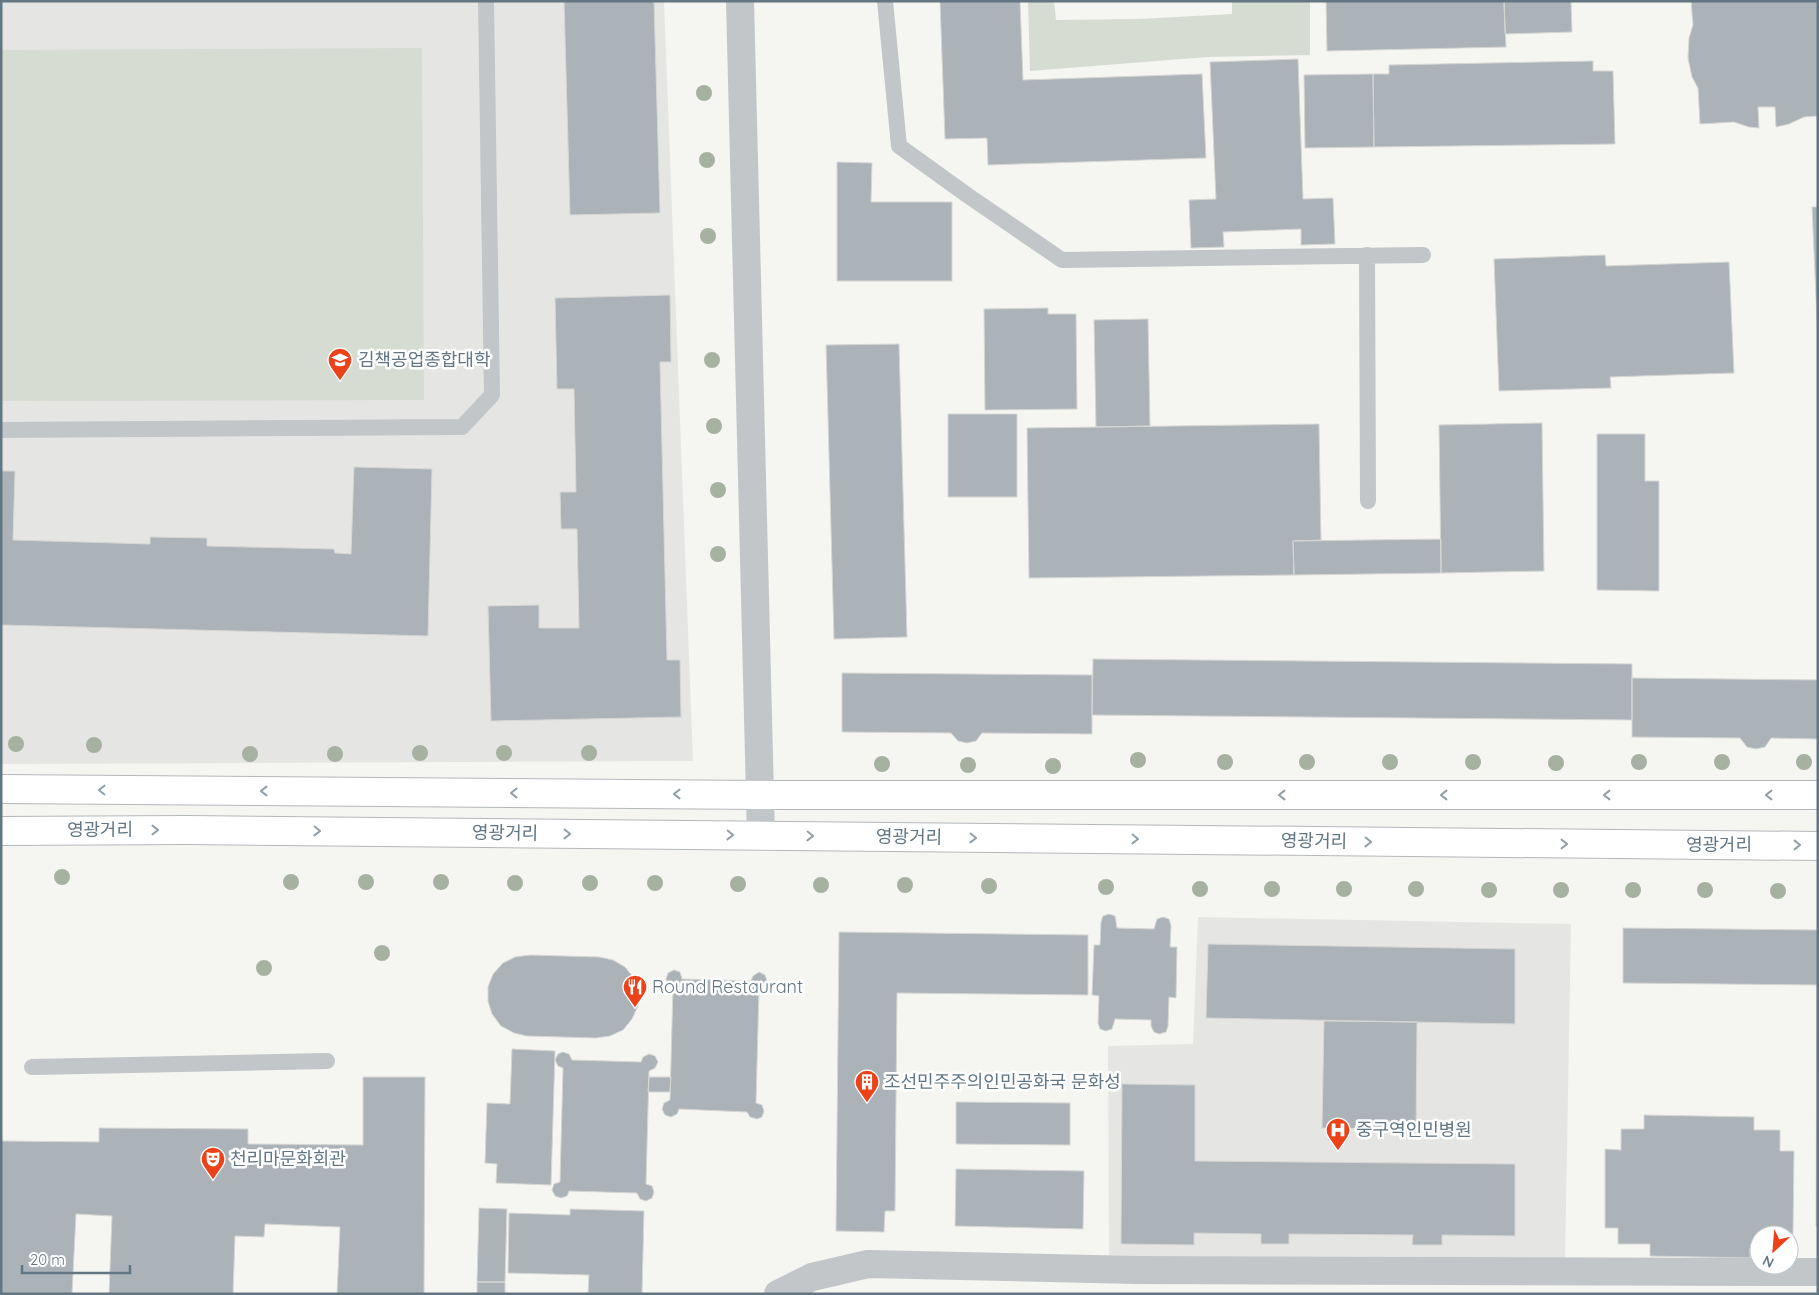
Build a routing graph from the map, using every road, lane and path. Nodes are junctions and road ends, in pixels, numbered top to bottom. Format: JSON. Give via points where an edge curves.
{"nodes":[{"id":1,"x":486,"y":1,"type":"edge"},
{"id":2,"x":740,"y":1,"type":"edge"},
{"id":3,"x":885,"y":1,"type":"edge"},
{"id":4,"x":1367,"y":255,"type":"junction"},
{"id":5,"x":1422,"y":255,"type":"dead end"},
{"id":6,"x":1,"y":430,"type":"edge"},
{"id":7,"x":1368,"y":501,"type":"dead end"},
{"id":8,"x":1,"y":789,"type":"edge"},
{"id":9,"x":761,"y":795,"type":"junction"},
{"id":10,"x":1818,"y":795,"type":"edge"},
{"id":11,"x":1,"y":831,"type":"edge"},
{"id":12,"x":761,"y":836,"type":"junction"},
{"id":13,"x":1818,"y":846,"type":"edge"},
{"id":14,"x":327,"y":1061,"type":"dead end"},
{"id":15,"x":32,"y":1067,"type":"dead end"},
{"id":16,"x":1818,"y":1272,"type":"edge"},
{"id":17,"x":778,"y":1294,"type":"edge"}],
"edges":[{"from":1,"to":6,"type":"lane","via":[[492,396],[462,427]]},
{"from":2,"to":9,"type":"street"},
{"from":3,"to":4,"type":"lane","via":[[899,146],[1062,260]]},
{"from":4,"to":5,"type":"lane"},
{"from":4,"to":7,"type":"lane"},
{"from":9,"to":8,"type":"main road","one_way":true},
{"from":10,"to":9,"type":"main road","one_way":true},
{"from":9,"to":12,"type":"street"},
{"from":11,"to":12,"type":"main road","name":"영광거리","one_way":true},
{"from":12,"to":13,"type":"main road","name":"영광거리","one_way":true},
{"from":14,"to":15,"type":"lane"},
{"from":16,"to":17,"type":"street","via":[[1146,1270],[868,1264],[812,1277]]}]}
